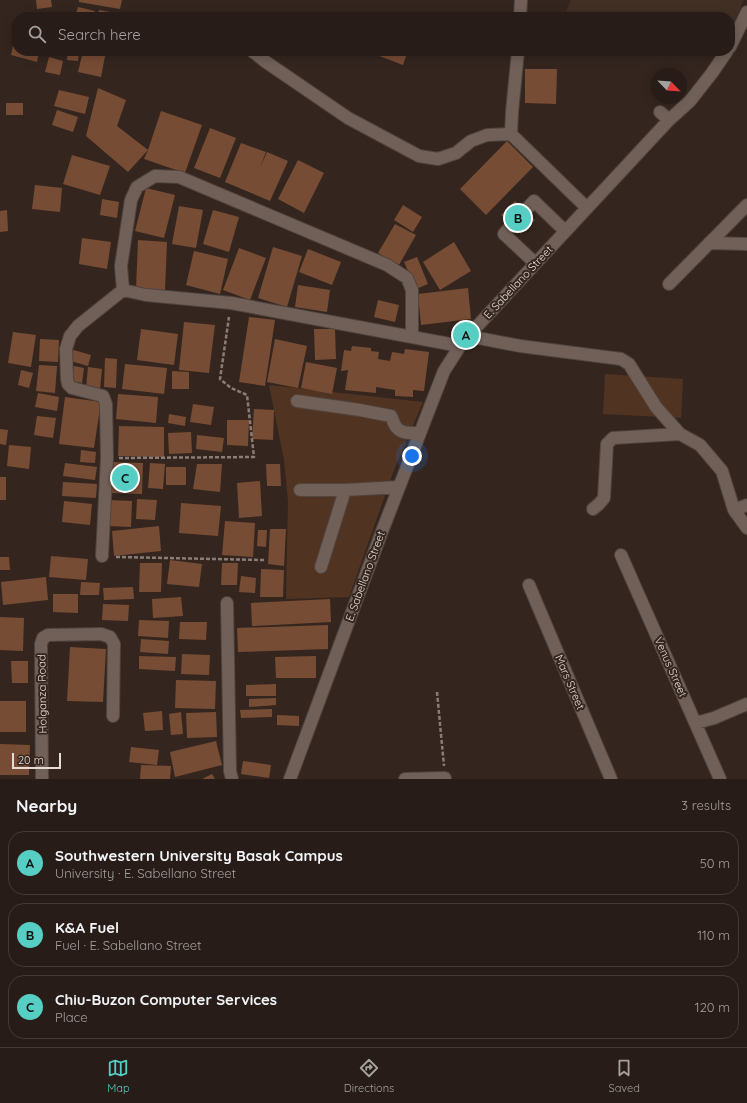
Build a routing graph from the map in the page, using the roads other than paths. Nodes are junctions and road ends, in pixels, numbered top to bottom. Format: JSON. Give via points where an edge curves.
{"nodes":[{"id":1,"x":521,"y":0,"type":"edge"},
{"id":2,"x":520,"y":12,"type":"edge"},
{"id":3,"x":747,"y":12,"type":"edge"},
{"id":4,"x":735,"y":37,"type":"edge"},
{"id":5,"x":258,"y":56,"type":"edge"},
{"id":6,"x":518,"y":56,"type":"edge"},
{"id":7,"x":724,"y":56,"type":"edge"},
{"id":8,"x":511,"y":134,"type":"junction"},
{"id":9,"x":747,"y":204,"type":"edge"},
{"id":10,"x":587,"y":208,"type":"junction"},
{"id":11,"x":525,"y":211,"type":"tunnel mouth"},
{"id":12,"x":512,"y":225,"type":"tunnel mouth"},
{"id":13,"x":565,"y":231,"type":"junction"},
{"id":14,"x":709,"y":243,"type":"junction"},
{"id":15,"x":747,"y":244,"type":"edge"},
{"id":16,"x":535,"y":263,"type":"junction"},
{"id":17,"x":669,"y":284,"type":"dead end"},
{"id":18,"x":123,"y":290,"type":"junction"},
{"id":19,"x":468,"y":336,"type":"junction"},
{"id":20,"x":412,"y":337,"type":"junction"},
{"id":21,"x":460,"y":346,"type":"junction"},
{"id":22,"x":297,"y":401,"type":"dead end"},
{"id":23,"x":419,"y":434,"type":"junction"},
{"id":24,"x":680,"y":434,"type":"junction"},
{"id":25,"x":399,"y":487,"type":"junction"},
{"id":26,"x":300,"y":490,"type":"dead end"},
{"id":27,"x":345,"y":490,"type":"junction"},
{"id":28,"x":747,"y":505,"type":"edge"},
{"id":29,"x":593,"y":509,"type":"dead end"},
{"id":30,"x":734,"y":510,"type":"junction"},
{"id":31,"x":747,"y":528,"type":"edge"},
{"id":32,"x":621,"y":555,"type":"dead end"},
{"id":33,"x":102,"y":556,"type":"road end"},
{"id":34,"x":321,"y":567,"type":"dead end"},
{"id":35,"x":529,"y":585,"type":"dead end"},
{"id":36,"x":227,"y":604,"type":"dead end"},
{"id":37,"x":747,"y":704,"type":"edge"},
{"id":38,"x":113,"y":716,"type":"dead end"},
{"id":39,"x":696,"y":723,"type":"junction"},
{"id":40,"x":445,"y":778,"type":"road end"},
{"id":41,"x":42,"y":779,"type":"edge"},
{"id":42,"x":232,"y":779,"type":"edge"},
{"id":43,"x":290,"y":779,"type":"edge"},
{"id":44,"x":405,"y":779,"type":"edge"},
{"id":45,"x":611,"y":779,"type":"edge"},
{"id":46,"x":720,"y":779,"type":"edge"}],
"edges":[{"from":1,"to":2,"type":"street"},
{"from":3,"to":4,"type":"street"},
{"from":5,"to":8,"type":"street","via":[[348,118],[419,156],[438,159],[456,153],[471,141],[486,135]]},
{"from":6,"to":8,"type":"street"},
{"from":7,"to":10,"type":"street","name":"E. Sabellano Street","via":[[690,101],[665,116]]},
{"from":8,"to":10,"type":"street"},
{"from":9,"to":14,"type":"street"},
{"from":10,"to":13,"type":"street","name":"E. Sabellano Street"},
{"from":11,"to":13,"type":"street","via":[[534,201]]},
{"from":12,"to":16,"type":"street","via":[[504,234]]},
{"from":13,"to":16,"type":"street","name":"E. Sabellano Street"},
{"from":14,"to":15,"type":"street"},
{"from":14,"to":17,"type":"street"},
{"from":16,"to":19,"type":"street","name":"E. Sabellano Street"},
{"from":18,"to":20,"type":"street","via":[[146,295],[231,303]]},
{"from":18,"to":20,"type":"street","via":[[121,266],[131,200],[137,187],[155,176],[179,177],[387,265],[407,278],[412,290]]},
{"from":18,"to":33,"type":"street","via":[[78,326],[70,336],[66,349],[68,384],[72,388],[103,396],[106,404],[107,458]]},
{"from":19,"to":21,"type":"street","name":"E. Sabellano Street"},
{"from":19,"to":24,"type":"street","via":[[520,346],[621,359],[629,364],[656,407]]},
{"from":20,"to":21,"type":"street"},
{"from":21,"to":23,"type":"street","name":"E. Sabellano Street","via":[[444,371]]},
{"from":22,"to":23,"type":"street","via":[[390,416],[396,428],[403,432]]},
{"from":23,"to":25,"type":"street","name":"E. Sabellano Street"},
{"from":24,"to":29,"type":"street","via":[[612,438],[607,444],[604,498]]},
{"from":24,"to":30,"type":"street","via":[[700,445],[722,471]]},
{"from":25,"to":27,"type":"street"},
{"from":25,"to":43,"type":"street","name":"E. Sabellano Street"},
{"from":26,"to":27,"type":"street"},
{"from":27,"to":34,"type":"street"},
{"from":28,"to":30,"type":"street"},
{"from":30,"to":31,"type":"street"},
{"from":32,"to":39,"type":"street","name":"Venus Street"},
{"from":35,"to":45,"type":"street","name":"Mars Street"},
{"from":36,"to":42,"type":"street"},
{"from":37,"to":39,"type":"street"},
{"from":38,"to":41,"type":"street","name":"Holganza Road","via":[[114,644],[110,637],[101,634],[48,635],[43,638]]},
{"from":39,"to":46,"type":"street","name":"Venus Street"},
{"from":40,"to":44,"type":"street"}]}
